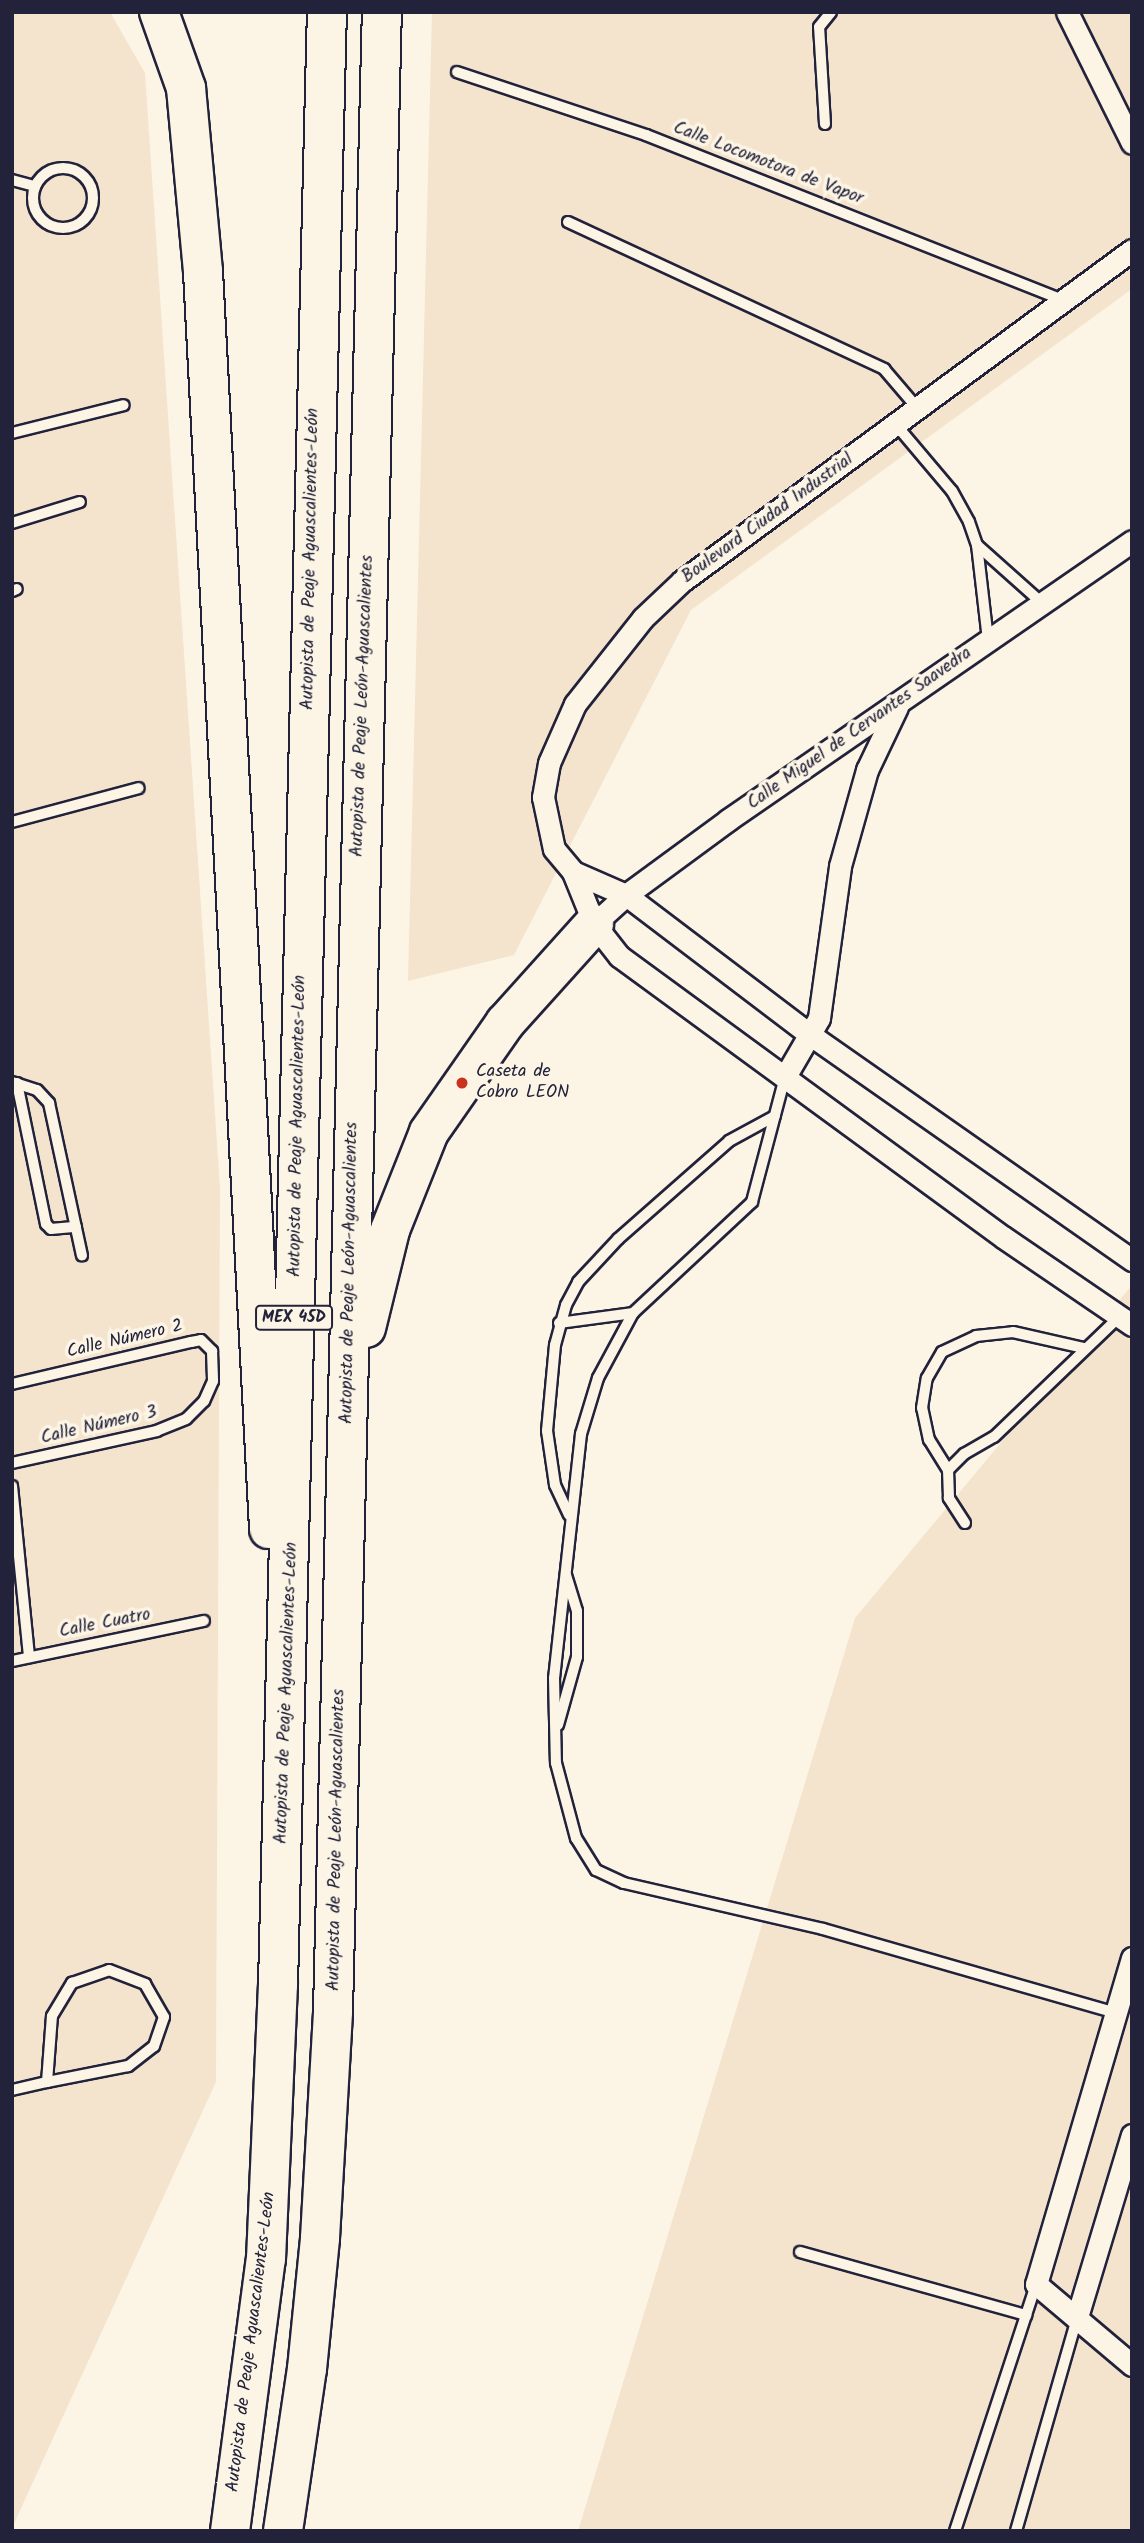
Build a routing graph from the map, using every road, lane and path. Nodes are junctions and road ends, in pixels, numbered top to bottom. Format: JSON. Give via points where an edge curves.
{"nodes":[{"id":1,"x":159,"y":12,"type":"edge"},
{"id":2,"x":327,"y":12,"type":"edge"},
{"id":3,"x":382,"y":12,"type":"edge"},
{"id":4,"x":831,"y":12,"type":"edge"},
{"id":5,"x":1067,"y":12,"type":"edge"},
{"id":6,"x":457,"y":72,"type":"dead end"},
{"id":7,"x":825,"y":124,"type":"dead end"},
{"id":8,"x":1132,"y":143,"type":"edge"},
{"id":9,"x":12,"y":180,"type":"edge"},
{"id":10,"x":35,"y":186,"type":"junction"},
{"id":11,"x":568,"y":222,"type":"dead end"},
{"id":12,"x":1132,"y":250,"type":"edge"},
{"id":13,"x":1063,"y":300,"type":"junction"},
{"id":14,"x":124,"y":405,"type":"dead end"},
{"id":15,"x":919,"y":410,"type":"junction"},
{"id":16,"x":897,"y":426,"type":"junction"},
{"id":17,"x":12,"y":433,"type":"edge"},
{"id":18,"x":80,"y":502,"type":"dead end"},
{"id":19,"x":12,"y":523,"type":"edge"},
{"id":20,"x":1132,"y":541,"type":"edge"},
{"id":21,"x":977,"y":545,"type":"junction"},
{"id":22,"x":1041,"y":602,"type":"junction"},
{"id":23,"x":988,"y":640,"type":"junction"},
{"id":24,"x":898,"y":705,"type":"junction"},
{"id":25,"x":139,"y":788,"type":"dead end"},
{"id":26,"x":12,"y":822,"type":"edge"},
{"id":27,"x":573,"y":872,"type":"junction"},
{"id":28,"x":626,"y":895,"type":"junction"},
{"id":29,"x":594,"y":924,"type":"junction"},
{"id":30,"x":812,"y":1036,"type":"junction"},
{"id":31,"x":786,"y":1075,"type":"junction"},
{"id":32,"x":15,"y":1082,"type":"edge"},
{"id":33,"x":775,"y":1116,"type":"junction"},
{"id":34,"x":76,"y":1227,"type":"junction"},
{"id":35,"x":82,"y":1255,"type":"dead end"},
{"id":36,"x":1132,"y":1260,"type":"edge"},
{"id":37,"x":633,"y":1313,"type":"junction"},
{"id":38,"x":1125,"y":1321,"type":"edge"},
{"id":39,"x":559,"y":1323,"type":"junction"},
{"id":40,"x":1084,"y":1348,"type":"junction"},
{"id":41,"x":213,"y":1381,"type":"joint"},
{"id":42,"x":12,"y":1384,"type":"edge"},
{"id":43,"x":12,"y":1463,"type":"edge"},
{"id":44,"x":948,"y":1469,"type":"junction"},
{"id":45,"x":12,"y":1486,"type":"edge"},
{"id":46,"x":570,"y":1517,"type":"junction"},
{"id":47,"x":965,"y":1523,"type":"dead end"},
{"id":48,"x":565,"y":1570,"type":"junction"},
{"id":49,"x":204,"y":1621,"type":"dead end"},
{"id":50,"x":290,"y":1640,"type":"junction"},
{"id":51,"x":29,"y":1657,"type":"junction"},
{"id":52,"x":12,"y":1661,"type":"edge"},
{"id":53,"x":555,"y":1731,"type":"junction"},
{"id":54,"x":1132,"y":1958,"type":"edge"},
{"id":55,"x":333,"y":2011,"type":"junction"},
{"id":56,"x":1115,"y":2012,"type":"junction"},
{"id":57,"x":47,"y":2082,"type":"junction"},
{"id":58,"x":12,"y":2090,"type":"edge"},
{"id":59,"x":1132,"y":2135,"type":"edge"},
{"id":60,"x":800,"y":2252,"type":"dead end"},
{"id":61,"x":1036,"y":2284,"type":"junction"},
{"id":62,"x":1026,"y":2315,"type":"junction"},
{"id":63,"x":1077,"y":2317,"type":"junction"},
{"id":64,"x":1132,"y":2365,"type":"edge"},
{"id":65,"x":230,"y":2531,"type":"edge"},
{"id":66,"x":283,"y":2531,"type":"edge"},
{"id":67,"x":955,"y":2531,"type":"edge"},
{"id":68,"x":1016,"y":2531,"type":"edge"}],
"edges":[{"from":1,"to":50,"type":"highway","via":[[172,37],[186,88],[203,272],[259,1400],[276,1594],[279,1616]]},
{"from":2,"to":50,"type":"highway","name":"Autopista de Peaje Aguascalientes-León","number":"MEX 45D","via":[[295,1171]]},
{"from":3,"to":55,"type":"highway","name":"Autopista de Peaje León-Aguascalientes","number":"MEX 45D"},
{"from":4,"to":7,"type":"lane","via":[[819,27]]},
{"from":5,"to":8,"type":"street"},
{"from":6,"to":13,"type":"lane","name":"Calle Locomotora de Vapor","via":[[646,135]]},
{"from":9,"to":10,"type":"lane"},
{"from":10,"to":10,"type":"lane","via":[[38,214],[53,226],[71,227],[92,209],[89,181],[74,169],[47,172]]},
{"from":11,"to":15,"type":"lane","via":[[884,369]]},
{"from":12,"to":13,"type":"street","name":"Boulevard Ciudad Industrial"},
{"from":13,"to":15,"type":"street","name":"Boulevard Ciudad Industrial"},
{"from":14,"to":17,"type":"lane"},
{"from":15,"to":16,"type":"street","name":"Boulevard Ciudad Industrial"},
{"from":16,"to":21,"type":"lane","via":[[962,506]]},
{"from":16,"to":27,"type":"street","name":"Boulevard Ciudad Industrial","via":[[682,581],[643,618],[576,704],[549,764],[543,797],[554,849]]},
{"from":18,"to":19,"type":"lane"},
{"from":20,"to":22,"type":"street","name":"Calle Miguel de Cervantes Saavedra"},
{"from":21,"to":22,"type":"lane"},
{"from":21,"to":23,"type":"lane"},
{"from":22,"to":23,"type":"street","name":"Calle Miguel de Cervantes Saavedra"},
{"from":23,"to":24,"type":"street","name":"Calle Miguel de Cervantes Saavedra"},
{"from":24,"to":28,"type":"street","name":"Calle Miguel de Cervantes Saavedra"},
{"from":24,"to":30,"type":"street","via":[[867,770],[840,866],[823,1000]]},
{"from":25,"to":26,"type":"lane"},
{"from":27,"to":28,"type":"street"},
{"from":27,"to":29,"type":"street","name":"Boulevard Ciudad Industrial"},
{"from":28,"to":29,"type":"street","name":"Calle Miguel de Cervantes Saavedra"},
{"from":28,"to":30,"type":"street"},
{"from":29,"to":31,"type":"street","name":"Boulevard Ciudad Industrial","via":[[619,956]]},
{"from":29,"to":55,"type":"highway","via":[[505,1023],[429,1132],[380,1263],[366,1331],[351,1897],[342,1981]]},
{"from":30,"to":31,"type":"street"},
{"from":30,"to":36,"type":"street"},
{"from":31,"to":33,"type":"lane"},
{"from":31,"to":38,"type":"street","name":"Boulevard Ciudad Industrial","via":[[1003,1237]]},
{"from":32,"to":34,"type":"lane","via":[[37,1090],[49,1103]]},
{"from":32,"to":34,"type":"lane","via":[[46,1224],[51,1229]]},
{"from":33,"to":37,"type":"lane","via":[[752,1202]]},
{"from":33,"to":39,"type":"lane","via":[[729,1141],[618,1239],[578,1282]]},
{"from":34,"to":35,"type":"lane"},
{"from":37,"to":39,"type":"lane"},
{"from":37,"to":46,"type":"lane","via":[[598,1378],[581,1434]]},
{"from":38,"to":40,"type":"lane"},
{"from":39,"to":46,"type":"lane","via":[[547,1431],[555,1485]]},
{"from":40,"to":44,"type":"lane","via":[[994,1437]]},
{"from":40,"to":44,"type":"lane","via":[[1013,1332],[976,1336],[942,1352],[927,1378],[922,1408],[929,1440]]},
{"from":41,"to":42,"type":"lane","name":"Calle Número 2","via":[[212,1351],[201,1340]]},
{"from":41,"to":43,"type":"lane","name":"Calle Número 3","via":[[197,1410],[174,1426]]},
{"from":44,"to":47,"type":"lane","via":[[948,1498]]},
{"from":45,"to":51,"type":"lane"},
{"from":46,"to":48,"type":"lane"},
{"from":48,"to":53,"type":"lane","via":[[554,1678]]},
{"from":48,"to":53,"type":"lane","via":[[577,1611],[578,1657]]},
{"from":49,"to":51,"type":"lane","name":"Calle Cuatro"},
{"from":50,"to":65,"type":"highway","name":"Autopista de Peaje Aguascalientes-León","number":"MEX 45D","via":[[270,2196]]},
{"from":51,"to":52,"type":"lane","name":"Calle Cuatro"},
{"from":53,"to":56,"type":"lane","via":[[563,1802],[584,1856],[608,1878],[705,1905],[823,1929]]},
{"from":54,"to":56,"type":"street"},
{"from":55,"to":66,"type":"highway","name":"Autopista de Peaje León-Aguascalientes","number":"MEX 45D","via":[[316,2277]]},
{"from":56,"to":61,"type":"street"},
{"from":57,"to":57,"type":"lane","via":[[128,2066],[154,2046],[164,2017],[145,1983],[109,1970],[72,1983],[52,2016]]},
{"from":57,"to":58,"type":"lane"},
{"from":59,"to":63,"type":"street"},
{"from":60,"to":62,"type":"lane"},
{"from":61,"to":62,"type":"lane"},
{"from":61,"to":63,"type":"street"},
{"from":62,"to":67,"type":"lane"},
{"from":63,"to":64,"type":"street"},
{"from":63,"to":68,"type":"lane"}]}
